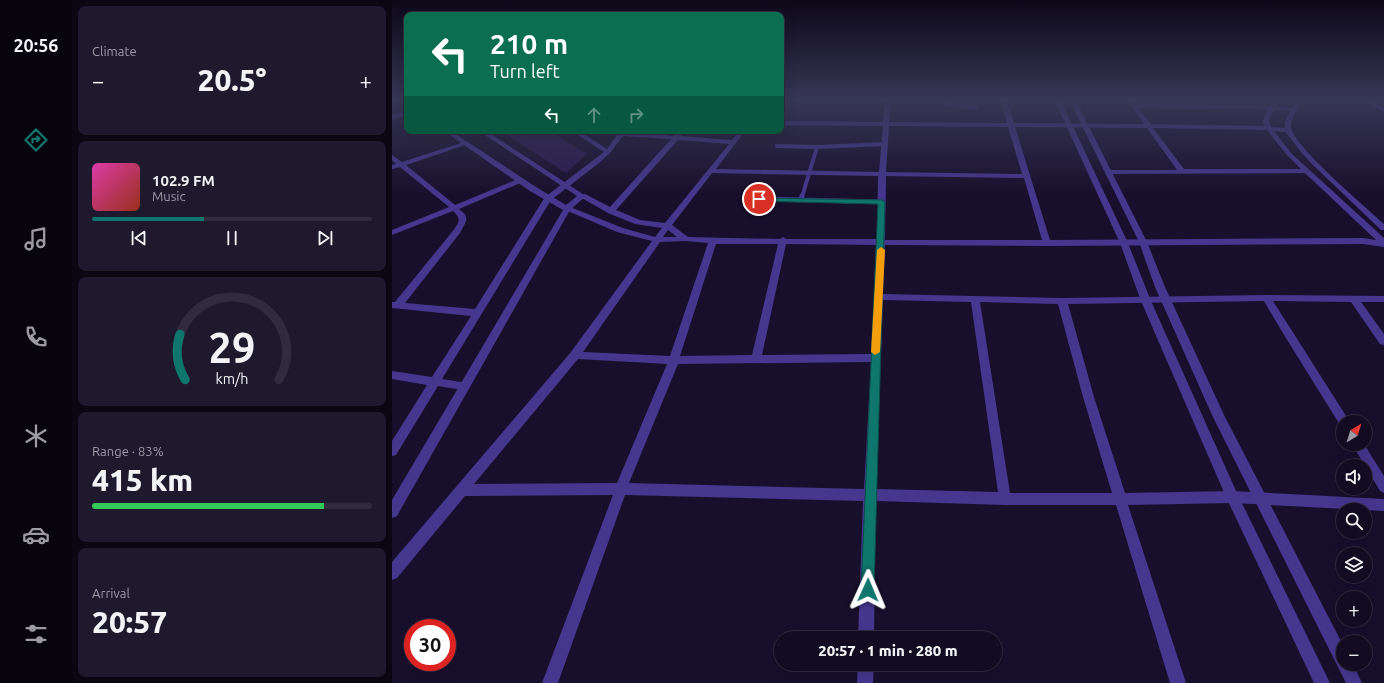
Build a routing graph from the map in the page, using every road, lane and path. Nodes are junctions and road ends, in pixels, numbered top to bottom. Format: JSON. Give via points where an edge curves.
{"nodes":[{"id":1,"x":886,"y":131,"type":"edge"},
{"id":2,"x":1013,"y":131,"type":"edge"},
{"id":3,"x":1072,"y":131,"type":"edge"},
{"id":4,"x":1088,"y":131,"type":"edge"},
{"id":5,"x":1152,"y":131,"type":"edge"},
{"id":6,"x":1270,"y":131,"type":"edge"},
{"id":7,"x":1289,"y":131,"type":"edge"},
{"id":8,"x":452,"y":134,"type":"edge"},
{"id":9,"x":487,"y":134,"type":"edge"},
{"id":10,"x":580,"y":134,"type":"edge"},
{"id":11,"x":621,"y":134,"type":"edge"},
{"id":12,"x":633,"y":134,"type":"edge"},
{"id":13,"x":680,"y":134,"type":"edge"},
{"id":14,"x":740,"y":134,"type":"edge"},
{"id":15,"x":677,"y":138,"type":"junction"},
{"id":16,"x":734,"y":142,"type":"junction"},
{"id":17,"x":466,"y":143,"type":"junction"},
{"id":18,"x":885,"y":144,"type":"junction"},
{"id":19,"x":777,"y":146,"type":"dead end"},
{"id":20,"x":817,"y":147,"type":"junction"},
{"id":21,"x":608,"y":152,"type":"junction"},
{"id":22,"x":392,"y":157,"type":"edge"},
{"id":23,"x":401,"y":164,"type":"junction"},
{"id":24,"x":392,"y":167,"type":"edge"},
{"id":25,"x":711,"y":171,"type":"junction"},
{"id":26,"x":1308,"y":171,"type":"junction"},
{"id":27,"x":810,"y":172,"type":"junction"},
{"id":28,"x":1109,"y":172,"type":"junction"},
{"id":29,"x":1182,"y":172,"type":"junction"},
{"id":30,"x":882,"y":174,"type":"junction"},
{"id":31,"x":1027,"y":176,"type":"junction"},
{"id":32,"x":522,"y":181,"type":"junction"},
{"id":33,"x":566,"y":186,"type":"junction"},
{"id":34,"x":582,"y":196,"type":"junction"},
{"id":35,"x":548,"y":199,"type":"junction"},
{"id":36,"x":759,"y":199,"type":"dead end"},
{"id":37,"x":801,"y":200,"type":"junction"},
{"id":38,"x":882,"y":202,"type":"junction"},
{"id":39,"x":454,"y":208,"type":"junction"},
{"id":40,"x":567,"y":209,"type":"junction"},
{"id":41,"x":611,"y":211,"type":"junction"},
{"id":42,"x":667,"y":226,"type":"junction"},
{"id":43,"x":1384,"y":228,"type":"edge"},
{"id":44,"x":392,"y":233,"type":"edge"},
{"id":45,"x":1380,"y":236,"type":"edge"},
{"id":46,"x":686,"y":239,"type":"junction"},
{"id":47,"x":657,"y":240,"type":"junction"},
{"id":48,"x":783,"y":240,"type":"junction"},
{"id":49,"x":712,"y":241,"type":"junction"},
{"id":50,"x":1364,"y":241,"type":"junction"},
{"id":51,"x":881,"y":242,"type":"junction"},
{"id":52,"x":1143,"y":242,"type":"junction"},
{"id":53,"x":1047,"y":243,"type":"junction"},
{"id":54,"x":1124,"y":243,"type":"junction"},
{"id":55,"x":1384,"y":243,"type":"edge"},
{"id":56,"x":879,"y":297,"type":"junction"},
{"id":57,"x":975,"y":298,"type":"junction"},
{"id":58,"x":1267,"y":298,"type":"junction"},
{"id":59,"x":1166,"y":299,"type":"junction"},
{"id":60,"x":1354,"y":299,"type":"junction"},
{"id":61,"x":1384,"y":299,"type":"edge"},
{"id":62,"x":1146,"y":300,"type":"junction"},
{"id":63,"x":1062,"y":301,"type":"junction"},
{"id":64,"x":395,"y":305,"type":"edge"},
{"id":65,"x":478,"y":313,"type":"junction"},
{"id":66,"x":1384,"y":341,"type":"edge"},
{"id":67,"x":575,"y":355,"type":"junction"},
{"id":68,"x":875,"y":358,"type":"junction"},
{"id":69,"x":756,"y":359,"type":"junction"},
{"id":70,"x":674,"y":360,"type":"junction"},
{"id":71,"x":392,"y":375,"type":"edge"},
{"id":72,"x":434,"y":381,"type":"junction"},
{"id":73,"x":463,"y":386,"type":"junction"},
{"id":74,"x":1340,"y":415,"type":"edge"},
{"id":75,"x":392,"y":451,"type":"edge"},
{"id":76,"x":1362,"y":451,"type":"edge"},
{"id":77,"x":1384,"y":487,"type":"edge"},
{"id":78,"x":621,"y":489,"type":"junction"},
{"id":79,"x":461,"y":490,"type":"junction"},
{"id":80,"x":870,"y":495,"type":"junction"},
{"id":81,"x":1232,"y":497,"type":"junction"},
{"id":82,"x":1260,"y":497,"type":"junction"},
{"id":83,"x":1005,"y":499,"type":"junction"},
{"id":84,"x":1122,"y":500,"type":"junction"},
{"id":85,"x":1384,"y":505,"type":"edge"},
{"id":86,"x":392,"y":512,"type":"edge"},
{"id":87,"x":392,"y":573,"type":"edge"},
{"id":88,"x":866,"y":631,"type":"edge"},
{"id":89,"x":1336,"y":647,"type":"edge"},
{"id":90,"x":866,"y":671,"type":"edge"},
{"id":91,"x":1348,"y":671,"type":"edge"},
{"id":92,"x":550,"y":683,"type":"edge"},
{"id":93,"x":865,"y":683,"type":"edge"},
{"id":94,"x":1178,"y":683,"type":"edge"},
{"id":95,"x":1322,"y":683,"type":"edge"},
{"id":96,"x":1354,"y":683,"type":"edge"}],
"edges":[{"from":1,"to":18,"type":"street"},
{"from":2,"to":31,"type":"street"},
{"from":3,"to":54,"type":"street"},
{"from":4,"to":28,"type":"street"},
{"from":5,"to":29,"type":"street"},
{"from":6,"to":26,"type":"street","via":[[1289,154]]},
{"from":7,"to":43,"type":"street","via":[[1299,146]]},
{"from":8,"to":17,"type":"street"},
{"from":9,"to":33,"type":"street"},
{"from":10,"to":21,"type":"street"},
{"from":11,"to":21,"type":"street"},
{"from":12,"to":15,"type":"street"},
{"from":13,"to":15,"type":"street"},
{"from":14,"to":16,"type":"street"},
{"from":15,"to":16,"type":"street"},
{"from":15,"to":41,"type":"street"},
{"from":16,"to":25,"type":"street"},
{"from":17,"to":23,"type":"street"},
{"from":17,"to":32,"type":"street"},
{"from":18,"to":20,"type":"lane"},
{"from":18,"to":30,"type":"street"},
{"from":19,"to":20,"type":"lane"},
{"from":20,"to":27,"type":"lane"},
{"from":21,"to":33,"type":"street"},
{"from":22,"to":23,"type":"street"},
{"from":23,"to":24,"type":"street"},
{"from":23,"to":39,"type":"street"},
{"from":25,"to":27,"type":"street"},
{"from":25,"to":42,"type":"street"},
{"from":26,"to":29,"type":"street"},
{"from":26,"to":45,"type":"street"},
{"from":27,"to":30,"type":"street"},
{"from":27,"to":37,"type":"lane"},
{"from":28,"to":29,"type":"street"},
{"from":28,"to":52,"type":"street"},
{"from":30,"to":31,"type":"street"},
{"from":30,"to":38,"type":"street"},
{"from":31,"to":53,"type":"street"},
{"from":32,"to":35,"type":"street"},
{"from":32,"to":39,"type":"street"},
{"from":33,"to":34,"type":"street"},
{"from":33,"to":35,"type":"street"},
{"from":34,"to":40,"type":"street"},
{"from":34,"to":41,"type":"street"},
{"from":35,"to":40,"type":"street"},
{"from":35,"to":65,"type":"street"},
{"from":36,"to":37,"type":"lane"},
{"from":37,"to":38,"type":"lane"},
{"from":38,"to":51,"type":"street"},
{"from":39,"to":44,"type":"street"},
{"from":39,"to":64,"type":"street","via":[[462,215],[461,225]]},
{"from":40,"to":47,"type":"street","via":[[620,230]]},
{"from":40,"to":73,"type":"street"},
{"from":41,"to":42,"type":"street","via":[[638,222]]},
{"from":42,"to":46,"type":"street"},
{"from":42,"to":47,"type":"street"},
{"from":45,"to":50,"type":"street"},
{"from":45,"to":55,"type":"street"},
{"from":46,"to":47,"type":"street"},
{"from":46,"to":49,"type":"street"},
{"from":47,"to":67,"type":"street"},
{"from":48,"to":49,"type":"street"},
{"from":48,"to":51,"type":"street"},
{"from":48,"to":69,"type":"street"},
{"from":49,"to":70,"type":"street"},
{"from":50,"to":52,"type":"street"},
{"from":50,"to":55,"type":"street"},
{"from":51,"to":53,"type":"street"},
{"from":51,"to":56,"type":"street"},
{"from":52,"to":54,"type":"street"},
{"from":52,"to":59,"type":"street","via":[[1150,266]]},
{"from":53,"to":54,"type":"street"},
{"from":54,"to":62,"type":"street"},
{"from":56,"to":57,"type":"street"},
{"from":56,"to":68,"type":"street"},
{"from":57,"to":63,"type":"street"},
{"from":57,"to":83,"type":"street"},
{"from":58,"to":59,"type":"street"},
{"from":58,"to":60,"type":"street"},
{"from":58,"to":74,"type":"street"},
{"from":59,"to":62,"type":"street"},
{"from":59,"to":82,"type":"street","via":[[1195,367]]},
{"from":60,"to":61,"type":"street"},
{"from":60,"to":66,"type":"street"},
{"from":62,"to":63,"type":"street"},
{"from":62,"to":81,"type":"street"},
{"from":63,"to":84,"type":"street","via":[[1083,378]]},
{"from":64,"to":65,"type":"street"},
{"from":65,"to":72,"type":"street"},
{"from":67,"to":70,"type":"street"},
{"from":67,"to":79,"type":"street"},
{"from":68,"to":69,"type":"street"},
{"from":68,"to":80,"type":"street"},
{"from":69,"to":70,"type":"street"},
{"from":70,"to":78,"type":"street"},
{"from":71,"to":72,"type":"street"},
{"from":72,"to":73,"type":"street"},
{"from":72,"to":75,"type":"street"},
{"from":73,"to":86,"type":"street"},
{"from":76,"to":77,"type":"street"},
{"from":78,"to":79,"type":"street"},
{"from":78,"to":80,"type":"street"},
{"from":78,"to":92,"type":"street"},
{"from":79,"to":87,"type":"street"},
{"from":80,"to":83,"type":"street"},
{"from":80,"to":88,"type":"street"},
{"from":81,"to":82,"type":"street"},
{"from":81,"to":84,"type":"street"},
{"from":81,"to":95,"type":"street"},
{"from":82,"to":85,"type":"street"},
{"from":82,"to":89,"type":"street"},
{"from":83,"to":84,"type":"street"},
{"from":84,"to":94,"type":"street"},
{"from":90,"to":93,"type":"street"},
{"from":91,"to":96,"type":"street"}]}
